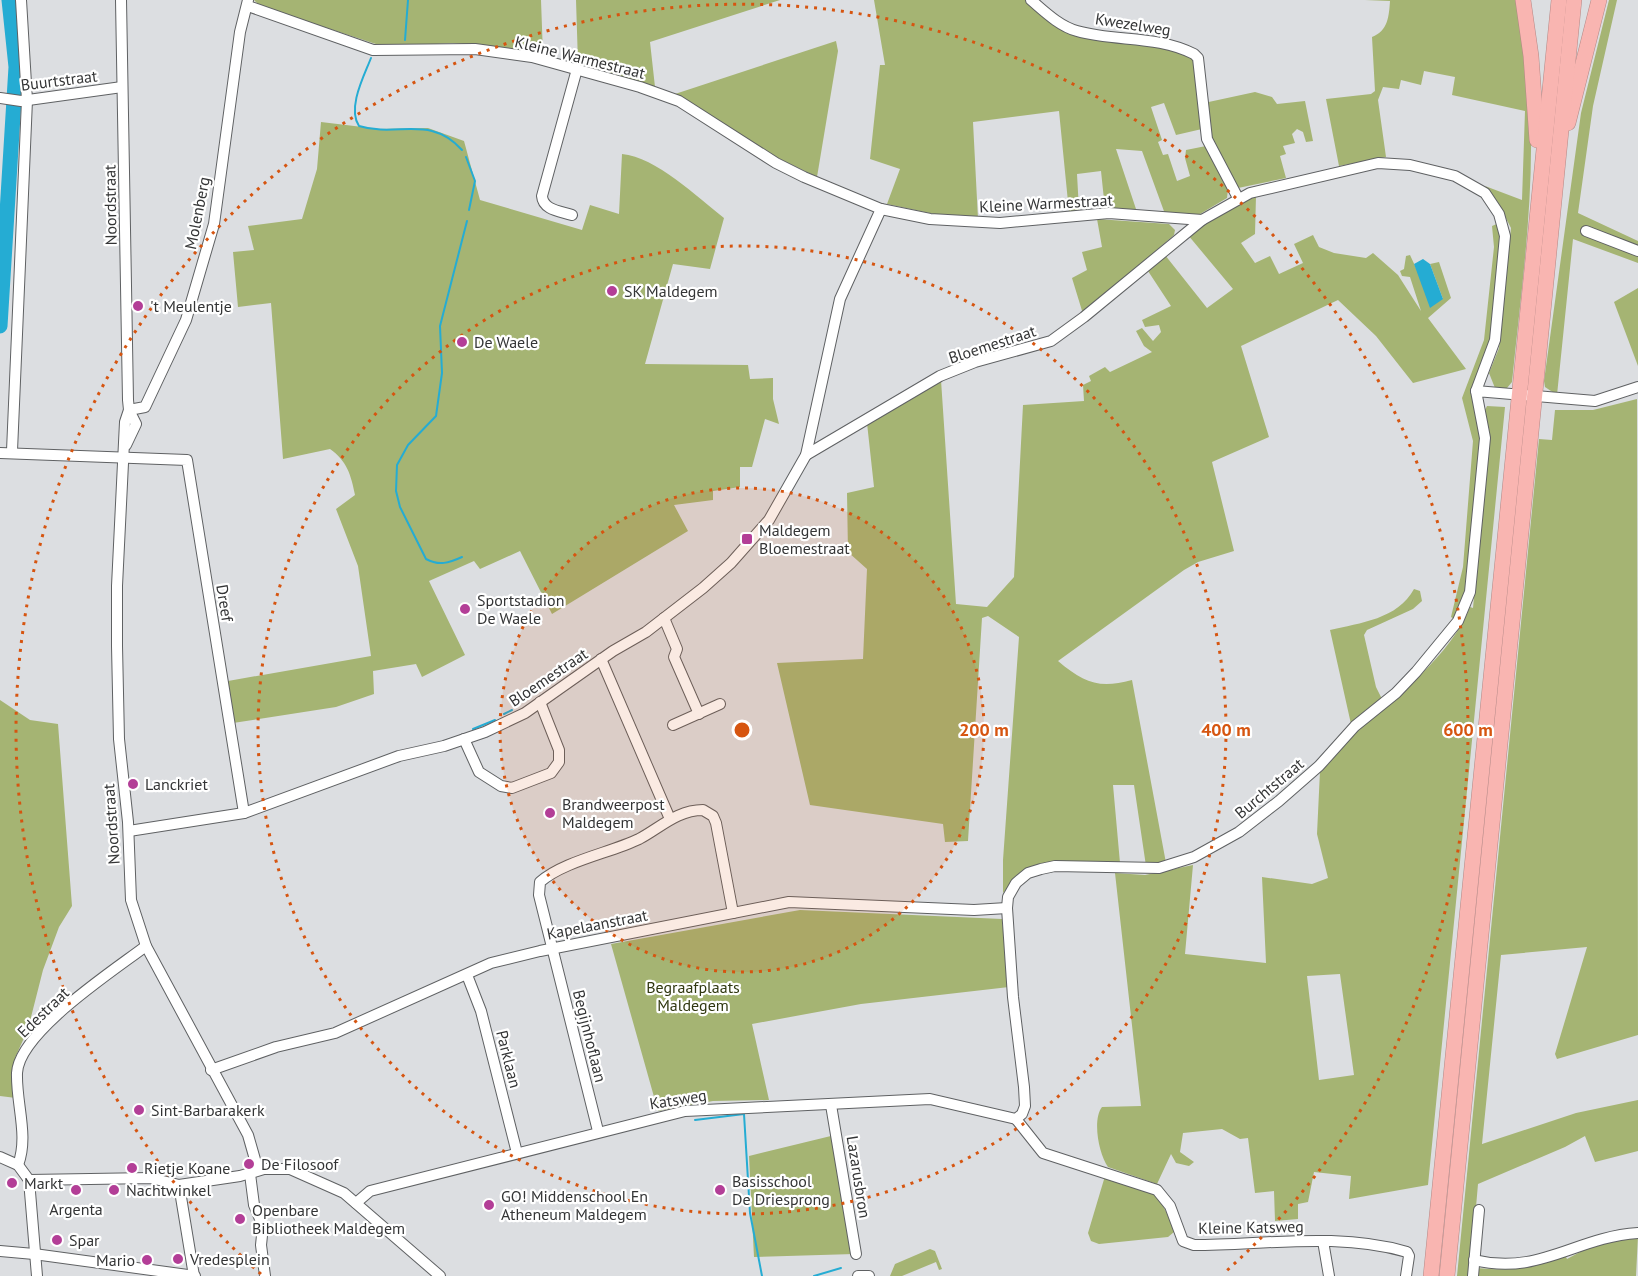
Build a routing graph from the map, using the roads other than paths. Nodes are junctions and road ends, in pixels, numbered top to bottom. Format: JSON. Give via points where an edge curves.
{"nodes":[{"id":1,"x":21,"y":0,"type":"edge"},
{"id":2,"x":121,"y":0,"type":"edge"},
{"id":3,"x":1031,"y":0,"type":"edge"},
{"id":4,"x":1523,"y":0,"type":"edge"},
{"id":5,"x":1559,"y":0,"type":"edge"},
{"id":6,"x":1574,"y":0,"type":"edge"},
{"id":7,"x":1599,"y":0,"type":"edge"},
{"id":8,"x":248,"y":3,"type":"edge"},
{"id":9,"x":577,"y":69,"type":"junction"},
{"id":10,"x":122,"y":87,"type":"junction"},
{"id":11,"x":15,"y":100,"type":"edge"},
{"id":12,"x":1560,"y":145,"type":"junction"},
{"id":13,"x":1238,"y":198,"type":"junction"},
{"id":14,"x":881,"y":209,"type":"junction"},
{"id":15,"x":572,"y":215,"type":"dead end"},
{"id":16,"x":1202,"y":220,"type":"junction"},
{"id":17,"x":1536,"y":220,"type":"junction"},
{"id":18,"x":1587,"y":231,"type":"dead end"},
{"id":19,"x":1638,"y":251,"type":"edge"},
{"id":20,"x":1638,"y":387,"type":"edge"},
{"id":21,"x":1476,"y":391,"type":"junction"},
{"id":22,"x":1518,"y":394,"type":"junction"},
{"id":23,"x":1536,"y":396,"type":"junction"},
{"id":24,"x":129,"y":410,"type":"junction"},
{"id":25,"x":126,"y":446,"type":"junction"},
{"id":26,"x":12,"y":451,"type":"junction"},
{"id":27,"x":0,"y":453,"type":"edge"},
{"id":28,"x":806,"y":455,"type":"junction"},
{"id":29,"x":100,"y":456,"type":"junction"},
{"id":30,"x":124,"y":457,"type":"junction"},
{"id":31,"x":664,"y":618,"type":"junction"},
{"id":32,"x":601,"y":659,"type":"junction"},
{"id":33,"x":540,"y":702,"type":"junction"},
{"id":34,"x":720,"y":704,"type":"dead end"},
{"id":35,"x":699,"y":714,"type":"junction"},
{"id":36,"x":673,"y":725,"type":"dead end"},
{"id":37,"x":464,"y":739,"type":"junction"},
{"id":38,"x":244,"y":813,"type":"junction"},
{"id":39,"x":670,"y":819,"type":"junction"},
{"id":40,"x":129,"y":831,"type":"junction"},
{"id":41,"x":1007,"y":908,"type":"junction"},
{"id":42,"x":733,"y":913,"type":"junction"},
{"id":43,"x":146,"y":946,"type":"junction"},
{"id":44,"x":552,"y":949,"type":"junction"},
{"id":45,"x":467,"y":975,"type":"junction"},
{"id":46,"x":211,"y":1070,"type":"junction"},
{"id":47,"x":831,"y":1105,"type":"junction"},
{"id":48,"x":1016,"y":1119,"type":"junction"},
{"id":49,"x":598,"y":1131,"type":"junction"},
{"id":50,"x":517,"y":1153,"type":"junction"},
{"id":51,"x":0,"y":1157,"type":"edge"},
{"id":52,"x":18,"y":1165,"type":"junction"},
{"id":53,"x":254,"y":1172,"type":"junction"},
{"id":54,"x":29,"y":1180,"type":"junction"},
{"id":55,"x":179,"y":1185,"type":"junction"},
{"id":56,"x":356,"y":1203,"type":"junction"},
{"id":57,"x":1479,"y":1210,"type":"dead end"},
{"id":58,"x":1638,"y":1233,"type":"edge"},
{"id":59,"x":1323,"y":1241,"type":"junction"},
{"id":60,"x":0,"y":1251,"type":"edge"},
{"id":61,"x":34,"y":1254,"type":"junction"},
{"id":62,"x":856,"y":1254,"type":"dead end"},
{"id":63,"x":1474,"y":1260,"type":"junction"},
{"id":64,"x":435,"y":1275,"type":"edge"},
{"id":65,"x":37,"y":1276,"type":"edge"},
{"id":66,"x":194,"y":1276,"type":"edge"},
{"id":67,"x":265,"y":1276,"type":"edge"},
{"id":68,"x":1329,"y":1276,"type":"edge"},
{"id":69,"x":1406,"y":1276,"type":"edge"},
{"id":70,"x":1431,"y":1276,"type":"edge"},
{"id":71,"x":1447,"y":1276,"type":"edge"},
{"id":72,"x":1473,"y":1276,"type":"edge"}],
"edges":[{"from":1,"to":11,"type":"street"},
{"from":2,"to":10,"type":"street","name":"Noordstraat"},
{"from":3,"to":13,"type":"street","name":"Kwezelweg","via":[[1075,30],[1159,41],[1194,54],[1198,58],[1207,139]]},
{"from":4,"to":17,"type":"highway","via":[[1536,116]]},
{"from":5,"to":17,"type":"highway"},
{"from":6,"to":12,"type":"highway"},
{"from":7,"to":12,"type":"highway","via":[[1573,109]]},
{"from":8,"to":9,"type":"street","name":"Kleine Warmestraat","via":[[373,50],[475,49],[532,57]]},
{"from":8,"to":24,"type":"street","name":"Molenberg","via":[[240,32],[214,224],[186,320],[145,407]]},
{"from":9,"to":14,"type":"street","name":"Kleine Warmestraat","via":[[679,101],[776,163]]},
{"from":9,"to":15,"type":"street","via":[[542,195],[549,208]]},
{"from":10,"to":11,"type":"street","name":"Buurtstraat"},
{"from":10,"to":24,"type":"street","name":"Noordstraat"},
{"from":11,"to":26,"type":"street"},
{"from":12,"to":23,"type":"highway"},
{"from":13,"to":16,"type":"street"},
{"from":13,"to":21,"type":"street","via":[[1378,163],[1410,165],[1455,176],[1485,193],[1499,214],[1505,236],[1495,340]]},
{"from":14,"to":16,"type":"street","name":"Kleine Warmestraat","via":[[957,222],[1000,223],[1109,213]]},
{"from":14,"to":28,"type":"street","name":"Bloemestraat","via":[[840,299]]},
{"from":16,"to":28,"type":"street","name":"Bloemestraat","via":[[1051,341],[940,376]]},
{"from":17,"to":22,"type":"highway"},
{"from":18,"to":19,"type":"street"},
{"from":20,"to":23,"type":"street","via":[[1595,401]]},
{"from":21,"to":22,"type":"street"},
{"from":21,"to":41,"type":"street","name":"Burchtstraat","via":[[1485,438],[1470,592],[1458,621],[1416,672],[1355,726],[1319,766],[1239,832],[1194,857],[1159,868],[1054,866],[1028,873],[1016,883]]},
{"from":22,"to":23,"type":"street"},
{"from":22,"to":70,"type":"highway"},
{"from":23,"to":71,"type":"highway"},
{"from":24,"to":25,"type":"street","name":"Noordstraat","via":[[136,424]]},
{"from":25,"to":29,"type":"street"},
{"from":25,"to":30,"type":"street","name":"Noordstraat"},
{"from":26,"to":27,"type":"street"},
{"from":26,"to":29,"type":"street","via":[[31,456]]},
{"from":28,"to":31,"type":"street","name":"Bloemestraat","via":[[774,513],[746,547]]},
{"from":29,"to":30,"type":"street"},
{"from":30,"to":38,"type":"street","name":"Dreef","via":[[187,460]]},
{"from":30,"to":40,"type":"street","name":"Noordstraat","via":[[117,646],[119,740]]},
{"from":31,"to":32,"type":"street","name":"Bloemestraat"},
{"from":31,"to":35,"type":"street","via":[[677,649],[674,657]]},
{"from":32,"to":33,"type":"street","name":"Bloemestraat"},
{"from":32,"to":39,"type":"street"},
{"from":33,"to":37,"type":"street","name":"Bloemestraat","via":[[525,713]]},
{"from":33,"to":37,"type":"street","via":[[559,750],[559,762],[551,773],[512,788],[501,786],[479,772]]},
{"from":34,"to":35,"type":"street"},
{"from":35,"to":36,"type":"street"},
{"from":37,"to":38,"type":"street","name":"Bloemestraat","via":[[399,756]]},
{"from":38,"to":40,"type":"street","name":"Bloemestraat"},
{"from":39,"to":42,"type":"street","via":[[695,810],[713,816]]},
{"from":39,"to":44,"type":"street","name":"Begijnhoflaan","via":[[640,838],[540,882],[539,895]]},
{"from":40,"to":43,"type":"street","name":"Noordstraat","via":[[130,900]]},
{"from":41,"to":42,"type":"street","name":"Kapelaanstraat","via":[[789,902]]},
{"from":41,"to":48,"type":"street","name":"Burchtstraat","via":[[1024,1087],[1024,1106]]},
{"from":42,"to":44,"type":"street","name":"Kapelaanstraat"},
{"from":43,"to":46,"type":"street","name":"Noordstraat"},
{"from":43,"to":52,"type":"street","name":"Edestraat","via":[[69,1006],[37,1034],[22,1054],[17,1087],[23,1145]]},
{"from":44,"to":45,"type":"street","name":"Kapelaanstraat","via":[[491,963]]},
{"from":44,"to":49,"type":"street","name":"Begijnhoflaan"},
{"from":45,"to":46,"type":"street","name":"Kapelaanstraat","via":[[335,1033],[276,1047]]},
{"from":45,"to":50,"type":"street","name":"Parklaan","via":[[481,1011]]},
{"from":46,"to":53,"type":"street","name":"Noordstraat","via":[[248,1135]]},
{"from":47,"to":48,"type":"street","name":"Katsweg","via":[[930,1099]]},
{"from":47,"to":49,"type":"street","name":"Katsweg","via":[[685,1111]]},
{"from":47,"to":62,"type":"street","name":"Lazarusbron"},
{"from":48,"to":59,"type":"street","name":"Kleine Katsweg","via":[[1043,1153],[1157,1190],[1170,1206],[1183,1241],[1194,1245]]},
{"from":49,"to":50,"type":"street","name":"Katsweg"},
{"from":50,"to":56,"type":"street","name":"Katsweg","via":[[370,1191]]},
{"from":51,"to":52,"type":"street"},
{"from":52,"to":54,"type":"street"},
{"from":53,"to":55,"type":"street"},
{"from":53,"to":56,"type":"street","via":[[290,1169],[333,1186]]},
{"from":53,"to":67,"type":"street","name":"Noordstraat","via":[[254,1205],[263,1226]]},
{"from":54,"to":55,"type":"street","via":[[151,1178]]},
{"from":54,"to":61,"type":"street"},
{"from":55,"to":66,"type":"street"},
{"from":56,"to":64,"type":"street"},
{"from":57,"to":63,"type":"street"},
{"from":58,"to":63,"type":"street","via":[[1596,1240],[1547,1261],[1521,1267]]},
{"from":59,"to":68,"type":"street"},
{"from":59,"to":69,"type":"street","name":"Kleine Katsweg","via":[[1407,1252]]},
{"from":60,"to":61,"type":"street"},
{"from":61,"to":65,"type":"street"},
{"from":61,"to":66,"type":"street"},
{"from":63,"to":72,"type":"street"}]}
